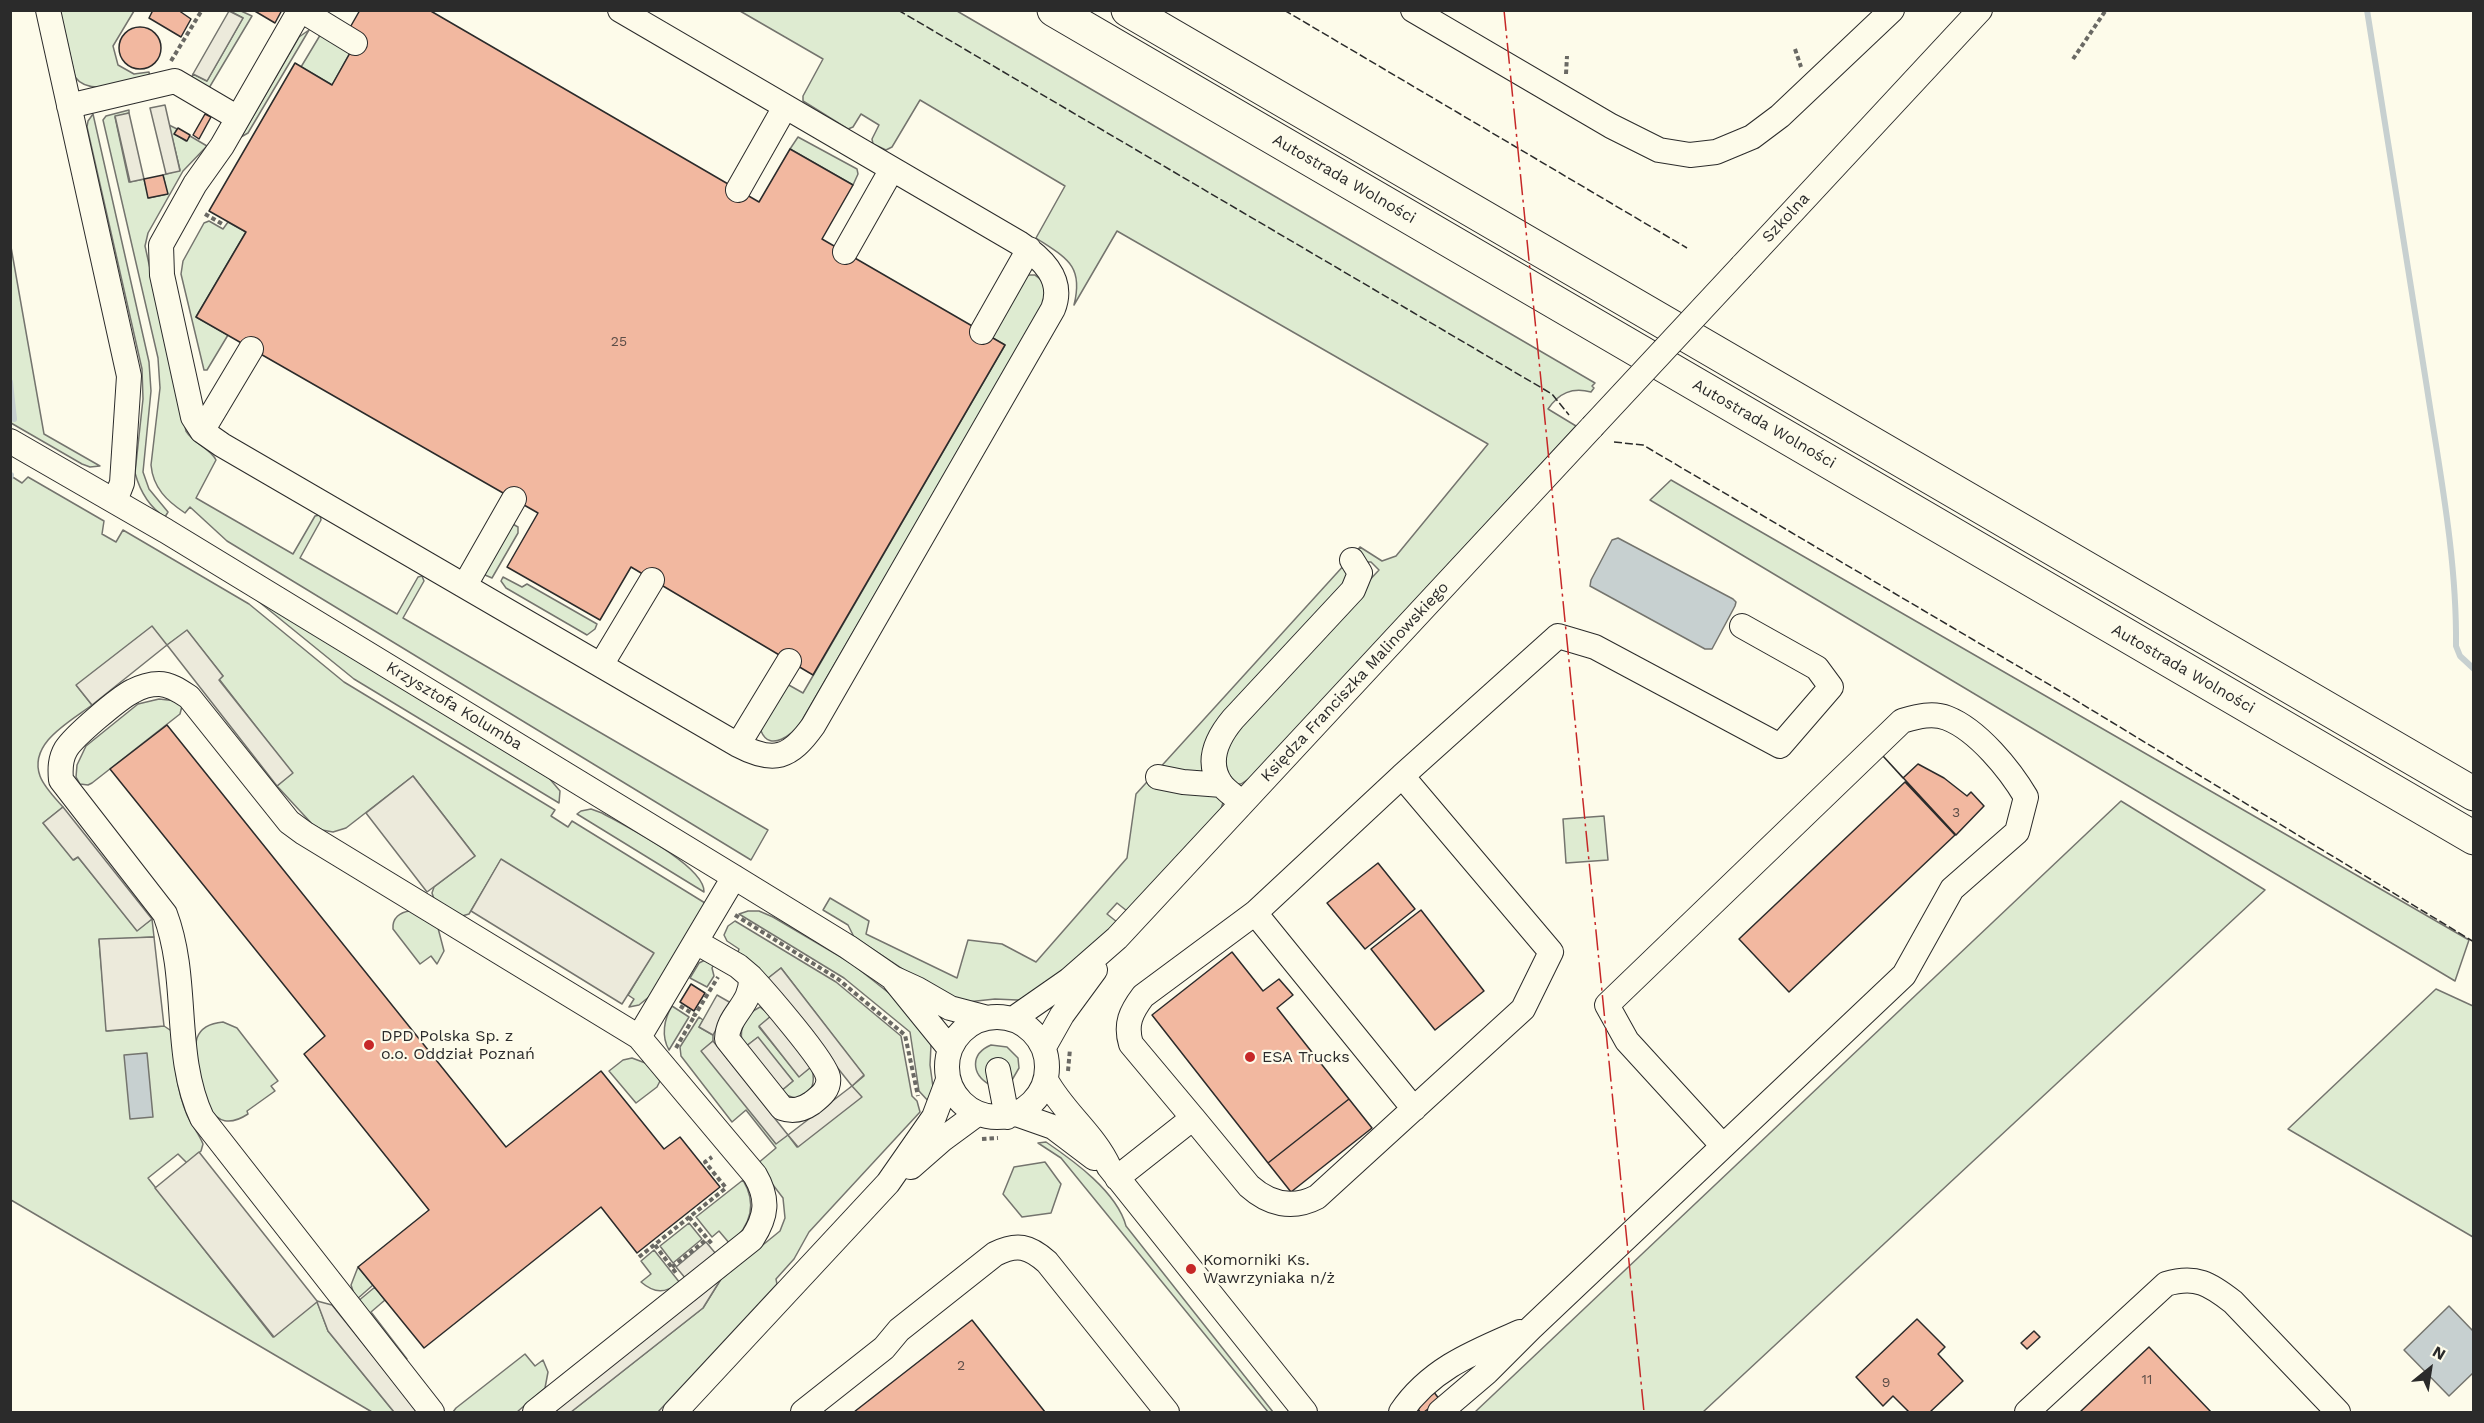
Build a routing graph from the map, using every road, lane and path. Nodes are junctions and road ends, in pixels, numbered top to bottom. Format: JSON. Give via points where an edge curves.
{"nodes":[{"id":1,"x":48,"y":10,"type":"edge"},
{"id":2,"x":202,"y":10,"type":"edge"},
{"id":3,"x":301,"y":10,"type":"edge"},
{"id":4,"x":620,"y":10,"type":"edge"},
{"id":5,"x":1054,"y":10,"type":"edge"},
{"id":6,"x":1128,"y":10,"type":"edge"},
{"id":7,"x":1413,"y":10,"type":"edge"},
{"id":8,"x":1892,"y":10,"type":"edge"},
{"id":9,"x":2106,"y":10,"type":"edge"},
{"id":10,"x":1980,"y":11,"type":"edge"},
{"id":11,"x":337,"y":20,"type":"edge"},
{"id":12,"x":356,"y":43,"type":"dead end"},
{"id":13,"x":2073,"y":59,"type":"dead end"},
{"id":14,"x":156,"y":86,"type":"junction"},
{"id":15,"x":69,"y":106,"type":"junction"},
{"id":16,"x":785,"y":107,"type":"junction"},
{"id":17,"x":238,"y":118,"type":"junction"},
{"id":18,"x":892,"y":169,"type":"junction"},
{"id":19,"x":738,"y":190,"type":"dead end"},
{"id":20,"x":211,"y":204,"type":"dead end"},
{"id":21,"x":205,"y":214,"type":"junction"},
{"id":22,"x":200,"y":223,"type":"dead end"},
{"id":23,"x":224,"y":225,"type":"dead end"},
{"id":24,"x":1029,"y":249,"type":"junction"},
{"id":25,"x":845,"y":252,"type":"dead end"},
{"id":26,"x":982,"y":332,"type":"dead end"},
{"id":27,"x":251,"y":349,"type":"dead end"},
{"id":28,"x":1592,"y":426,"type":"joint"},
{"id":29,"x":202,"y":431,"type":"junction"},
{"id":30,"x":10,"y":441,"type":"edge"},
{"id":31,"x":514,"y":499,"type":"dead end"},
{"id":32,"x":115,"y":501,"type":"junction"},
{"id":33,"x":1352,"y":560,"type":"dead end"},
{"id":34,"x":652,"y":580,"type":"dead end"},
{"id":35,"x":465,"y":585,"type":"junction"},
{"id":36,"x":1742,"y":626,"type":"dead end"},
{"id":37,"x":789,"y":661,"type":"dead end"},
{"id":38,"x":602,"y":665,"type":"junction"},
{"id":39,"x":738,"y":746,"type":"junction"},
{"id":40,"x":1402,"y":776,"type":"junction"},
{"id":41,"x":1158,"y":777,"type":"dead end"},
{"id":42,"x":1222,"y":785,"type":"junction"},
{"id":43,"x":2474,"y":794,"type":"edge"},
{"id":44,"x":1242,"y":803,"type":"junction"},
{"id":45,"x":2474,"y":838,"type":"edge"},
{"id":46,"x":734,"y":877,"type":"junction"},
{"id":47,"x":718,"y":905,"type":"junction"},
{"id":48,"x":1255,"y":913,"type":"junction"},
{"id":49,"x":1117,"y":938,"type":"junction"},
{"id":50,"x":696,"y":942,"type":"junction"},
{"id":51,"x":720,"y":966,"type":"dead end"},
{"id":52,"x":751,"y":977,"type":"junction"},
{"id":53,"x":893,"y":978,"type":"junction"},
{"id":54,"x":675,"y":1003,"type":"dead end"},
{"id":55,"x":988,"y":1018,"type":"junction"},
{"id":56,"x":1013,"y":1019,"type":"junction"},
{"id":57,"x":639,"y":1037,"type":"junction"},
{"id":58,"x":1044,"y":1047,"type":"junction"},
{"id":59,"x":950,"y":1049,"type":"junction"},
{"id":60,"x":998,"y":1070,"type":"dead end"},
{"id":61,"x":948,"y":1080,"type":"junction"},
{"id":62,"x":1046,"y":1080,"type":"junction"},
{"id":63,"x":921,"y":1101,"type":"dead end"},
{"id":64,"x":1414,"y":1109,"type":"junction"},
{"id":65,"x":977,"y":1114,"type":"junction"},
{"id":66,"x":1012,"y":1115,"type":"junction"},
{"id":67,"x":1193,"y":1118,"type":"junction"},
{"id":68,"x":1724,"y":1146,"type":"junction"},
{"id":69,"x":713,"y":1155,"type":"dead end"},
{"id":70,"x":1113,"y":1173,"type":"junction"},
{"id":71,"x":888,"y":1183,"type":"junction"},
{"id":72,"x":690,"y":1217,"type":"junction"},
{"id":73,"x":707,"y":1239,"type":"junction"},
{"id":74,"x":655,"y":1245,"type":"junction"},
{"id":75,"x":639,"y":1257,"type":"dead end"},
{"id":76,"x":725,"y":1260,"type":"junction"},
{"id":77,"x":672,"y":1267,"type":"junction"},
{"id":78,"x":689,"y":1288,"type":"junction"},
{"id":79,"x":1531,"y":1328,"type":"junction"},
{"id":80,"x":432,"y":1413,"type":"edge"},
{"id":81,"x":535,"y":1413,"type":"edge"},
{"id":82,"x":675,"y":1413,"type":"edge"},
{"id":83,"x":803,"y":1413,"type":"edge"},
{"id":84,"x":1167,"y":1413,"type":"edge"},
{"id":85,"x":1305,"y":1413,"type":"edge"},
{"id":86,"x":1401,"y":1413,"type":"edge"},
{"id":87,"x":1440,"y":1413,"type":"edge"},
{"id":88,"x":2027,"y":1413,"type":"edge"},
{"id":89,"x":2338,"y":1413,"type":"edge"}],
"edges":[{"from":1,"to":15,"type":"street"},
{"from":2,"to":14,"type":"path","via":[[172,59],[152,73]]},
{"from":3,"to":11,"type":"street"},
{"from":3,"to":17,"type":"street"},
{"from":4,"to":16,"type":"street"},
{"from":5,"to":45,"type":"highway","name":"Autostrada Wolności"},
{"from":6,"to":43,"type":"highway"},
{"from":7,"to":8,"type":"street","via":[[1611,126],[1659,150],[1690,155],[1716,152],[1752,137],[1780,116]]},
{"from":9,"to":13,"type":"path"},
{"from":10,"to":28,"type":"street","name":"Szkolna","bridge":true},
{"from":11,"to":12,"type":"street"},
{"from":14,"to":15,"type":"street"},
{"from":14,"to":17,"type":"street","via":[[174,81]]},
{"from":15,"to":32,"type":"street","via":[[129,376],[122,483]]},
{"from":16,"to":18,"type":"street"},
{"from":16,"to":19,"type":"street"},
{"from":17,"to":29,"type":"street","via":[[161,245],[162,275],[193,417]]},
{"from":18,"to":24,"type":"street"},
{"from":18,"to":25,"type":"street"},
{"from":20,"to":21,"type":"path"},
{"from":21,"to":22,"type":"path"},
{"from":21,"to":23,"type":"path"},
{"from":24,"to":26,"type":"street"},
{"from":24,"to":39,"type":"street","via":[[1052,274],[1057,293],[1053,309],[813,726],[801,743],[774,757],[763,757]]},
{"from":27,"to":29,"type":"street"},
{"from":28,"to":44,"type":"street","name":"Księdza Franciszka Malinowskiego"},
{"from":29,"to":35,"type":"street"},
{"from":30,"to":32,"type":"street","name":"Krzysztofa Kolumba"},
{"from":31,"to":35,"type":"street"},
{"from":32,"to":46,"type":"street","name":"Krzysztofa Kolumba"},
{"from":33,"to":42,"type":"street","via":[[1360,573],[1353,590],[1219,738],[1214,761]]},
{"from":34,"to":38,"type":"street"},
{"from":35,"to":38,"type":"street"},
{"from":36,"to":40,"type":"street","via":[[1816,668],[1831,687],[1780,746],[1595,647],[1558,636]]},
{"from":37,"to":39,"type":"street"},
{"from":38,"to":39,"type":"street"},
{"from":40,"to":48,"type":"street"},
{"from":40,"to":64,"type":"street","via":[[1551,952],[1523,1010]]},
{"from":41,"to":42,"type":"street"},
{"from":42,"to":44,"type":"street"},
{"from":44,"to":49,"type":"street","name":"Księdza Franciszka Malinowskiego"},
{"from":46,"to":47,"type":"street"},
{"from":46,"to":53,"type":"street","name":"Krzysztofa Kolumba"},
{"from":47,"to":50,"type":"street"},
{"from":47,"to":63,"type":"path","via":[[838,979],[905,1035]]},
{"from":48,"to":64,"type":"street"},
{"from":48,"to":67,"type":"street","via":[[1143,996],[1128,1020],[1131,1044]]},
{"from":49,"to":56,"type":"street","name":"Księdza Franciszka Malinowskiego","via":[[1069,980]]},
{"from":49,"to":58,"type":"street","name":"Księdza Franciszka Malinowskiego"},
{"from":50,"to":52,"type":"street"},
{"from":50,"to":57,"type":"street"},
{"from":51,"to":54,"type":"path","via":[[719,976],[695,1015]]},
{"from":52,"to":52,"type":"street","via":[[825,1068],[827,1088],[807,1107],[790,1111],[782,1108],[727,1038],[730,1023],[749,996]]},
{"from":53,"to":55,"type":"street","name":"Krzysztofa Kolumba","via":[[950,1008]]},
{"from":53,"to":59,"type":"street","name":"Krzysztofa Kolumba"},
{"from":55,"to":56,"type":"street"},
{"from":55,"to":59,"type":"street","via":[[965,1028]]},
{"from":56,"to":58,"type":"street"},
{"from":57,"to":76,"type":"street","via":[[762,1187],[766,1200],[759,1228],[752,1239]]},
{"from":57,"to":80,"type":"street","via":[[289,822],[189,697],[175,688],[162,684],[133,691],[74,738],[65,750],[60,764],[61,780],[165,914],[177,956],[191,1096],[202,1118]]},
{"from":58,"to":62,"type":"street"},
{"from":59,"to":61,"type":"street","via":[[946,1064]]},
{"from":60,"to":66,"type":"street"},
{"from":61,"to":65,"type":"street","via":[[954,1095]]},
{"from":61,"to":71,"type":"street","via":[[934,1117]]},
{"from":62,"to":66,"type":"street","via":[[1028,1107]]},
{"from":62,"to":70,"type":"street"},
{"from":64,"to":67,"type":"street","via":[[1317,1197],[1288,1204],[1272,1202],[1249,1186]]},
{"from":65,"to":66,"type":"street","via":[[990,1118]]},
{"from":65,"to":71,"type":"street"},
{"from":66,"to":70,"type":"street","via":[[1053,1127]]},
{"from":67,"to":70,"type":"street"},
{"from":68,"to":68,"type":"street","via":[[1904,975],[1952,889],[2017,832],[2026,797],[2013,775],[1970,731],[1947,718],[1923,715],[1902,721],[1607,1005],[1627,1041]]},
{"from":68,"to":79,"type":"street"},
{"from":69,"to":72,"type":"path","via":[[705,1162],[726,1188]]},
{"from":70,"to":85,"type":"street"},
{"from":71,"to":82,"type":"street"},
{"from":72,"to":73,"type":"path"},
{"from":72,"to":74,"type":"path"},
{"from":73,"to":76,"type":"path"},
{"from":73,"to":77,"type":"path"},
{"from":74,"to":75,"type":"path"},
{"from":74,"to":77,"type":"path"},
{"from":76,"to":78,"type":"street"},
{"from":77,"to":78,"type":"path"},
{"from":78,"to":81,"type":"street"},
{"from":79,"to":86,"type":"street","via":[[1465,1355],[1414,1393]]},
{"from":79,"to":87,"type":"street"},
{"from":83,"to":84,"type":"street","via":[[995,1254],[1022,1246],[1047,1262]]},
{"from":88,"to":89,"type":"street","via":[[2166,1284],[2181,1279],[2206,1284],[2233,1302]]}]}
